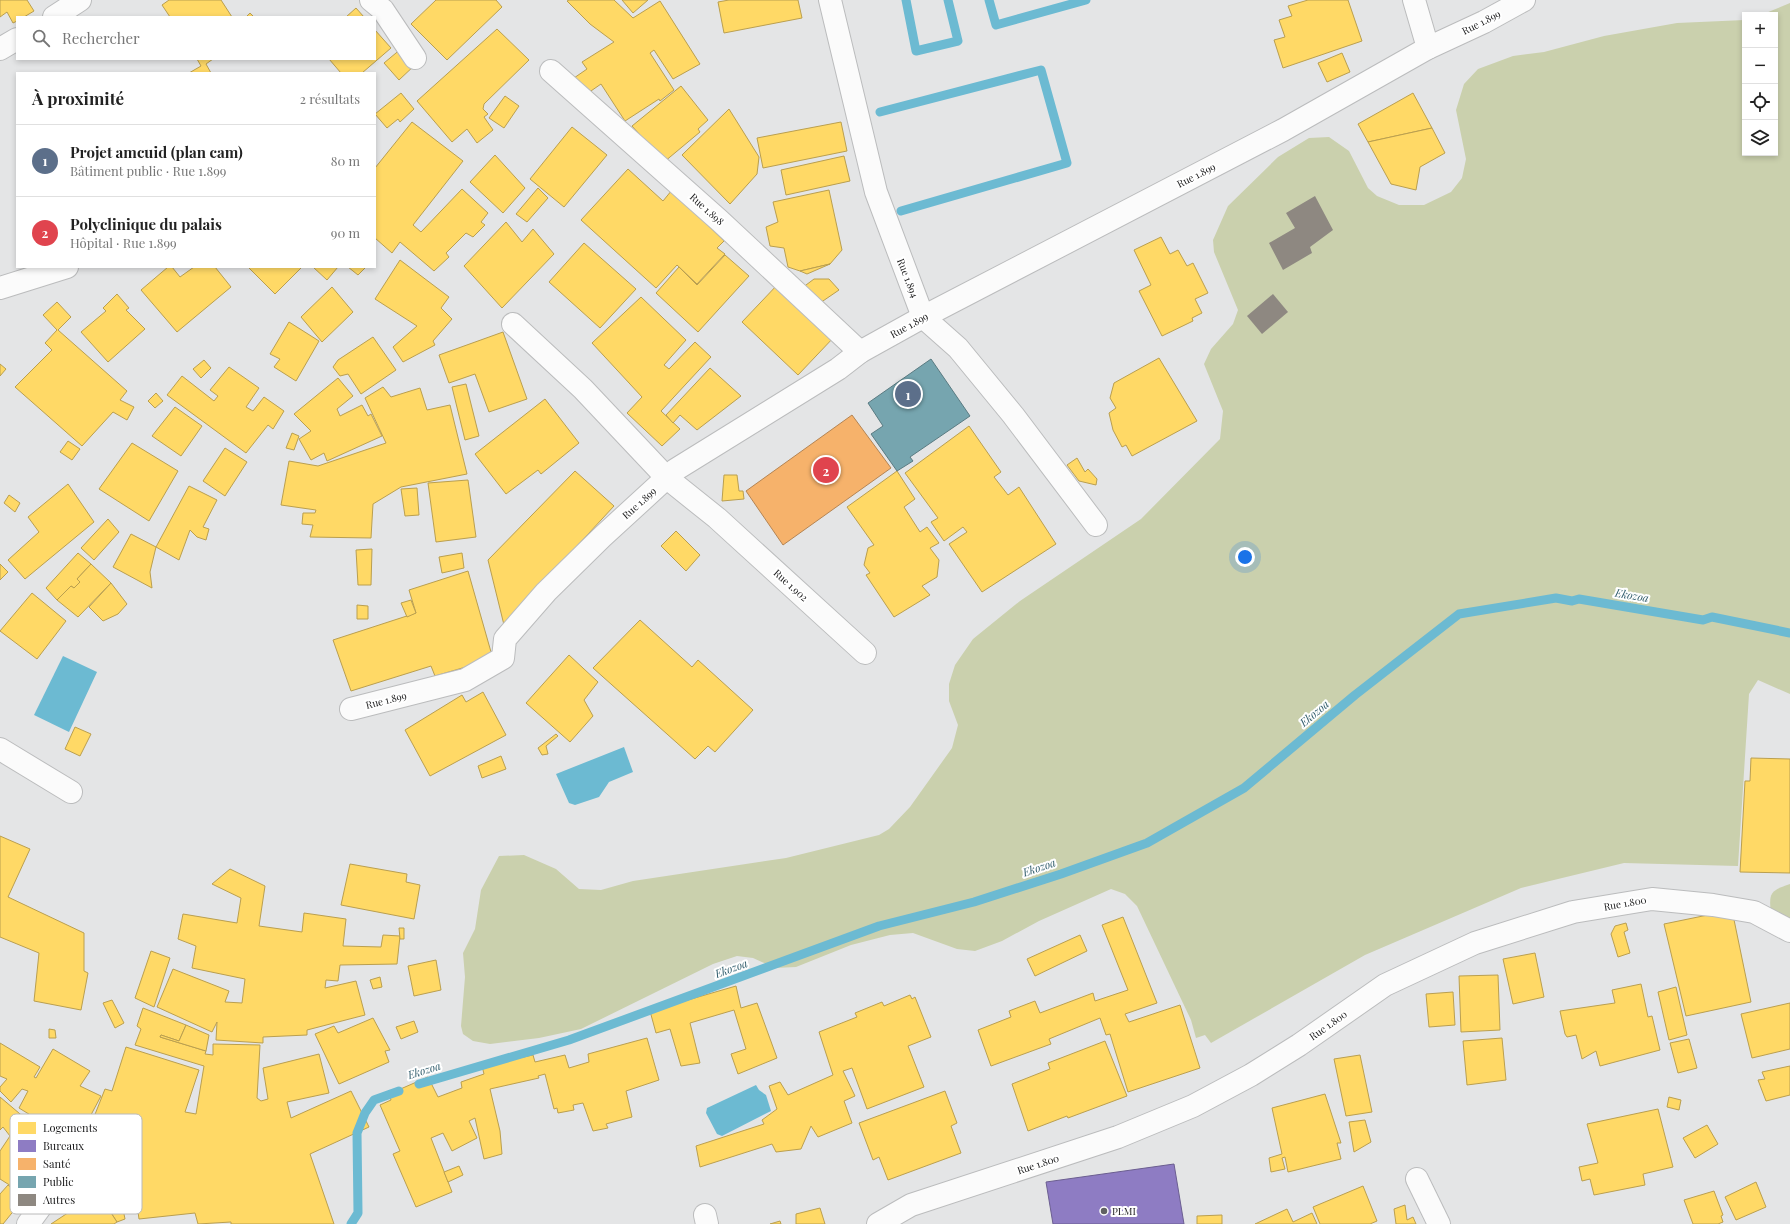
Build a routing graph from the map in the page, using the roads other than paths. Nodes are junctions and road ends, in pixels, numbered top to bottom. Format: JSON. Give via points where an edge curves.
{"nodes":[{"id":1,"x":80,"y":0,"type":"edge"},
{"id":2,"x":371,"y":0,"type":"edge"},
{"id":3,"x":830,"y":0,"type":"edge"},
{"id":4,"x":1414,"y":0,"type":"edge"},
{"id":5,"x":1524,"y":0,"type":"edge"},
{"id":6,"x":56,"y":16,"type":"edge"},
{"id":7,"x":16,"y":40,"type":"edge"},
{"id":8,"x":1428,"y":48,"type":"junction"},
{"id":9,"x":0,"y":49,"type":"edge"},
{"id":10,"x":416,"y":58,"type":"dead end"},
{"id":11,"x":551,"y":71,"type":"dead end"},
{"id":12,"x":63,"y":268,"type":"edge"},
{"id":13,"x":0,"y":288,"type":"edge"},
{"id":14,"x":923,"y":317,"type":"junction"},
{"id":15,"x":513,"y":324,"type":"dead end"},
{"id":16,"x":860,"y":352,"type":"junction"},
{"id":17,"x":667,"y":478,"type":"junction"},
{"id":18,"x":1096,"y":525,"type":"dead end"},
{"id":19,"x":865,"y":653,"type":"dead end"},
{"id":20,"x":351,"y":709,"type":"dead end"},
{"id":21,"x":0,"y":749,"type":"edge"},
{"id":22,"x":71,"y":792,"type":"dead end"},
{"id":23,"x":1790,"y":931,"type":"edge"},
{"id":24,"x":1417,"y":1179,"type":"dead end"},
{"id":25,"x":36,"y":1214,"type":"edge"},
{"id":26,"x":28,"y":1224,"type":"edge"},
{"id":27,"x":878,"y":1224,"type":"edge"},
{"id":28,"x":1439,"y":1224,"type":"edge"}],
"edges":[{"from":1,"to":6,"type":"street"},
{"from":2,"to":10,"type":"street","via":[[383,10]]},
{"from":3,"to":14,"type":"street","name":"Rue 1.894","via":[[876,192]]},
{"from":4,"to":8,"type":"street"},
{"from":5,"to":8,"type":"street","name":"Rue 1.899"},
{"from":7,"to":9,"type":"street"},
{"from":8,"to":14,"type":"street","name":"Rue 1.899","via":[[1283,130]]},
{"from":11,"to":16,"type":"street","name":"Rue 1.898","via":[[720,221]]},
{"from":12,"to":13,"type":"street"},
{"from":14,"to":16,"type":"street","name":"Rue 1.899"},
{"from":14,"to":18,"type":"street","name":"Rue 1.894","via":[[958,348],[1013,415]]},
{"from":15,"to":17,"type":"street","name":"Rue 1.902","via":[[583,389]]},
{"from":16,"to":17,"type":"street","name":"Rue 1.899","via":[[838,369],[675,470]]},
{"from":17,"to":19,"type":"street","name":"Rue 1.902","via":[[717,518]]},
{"from":17,"to":20,"type":"street","name":"Rue 1.899","via":[[546,592],[505,639],[503,658],[465,680]]},
{"from":21,"to":22,"type":"street"},
{"from":23,"to":27,"type":"street","name":"Rue 1.800","via":[[1754,912],[1652,899],[1573,912],[1475,943],[1385,985],[1299,1045],[1193,1106],[1118,1137],[911,1205]]},
{"from":24,"to":28,"type":"street"},
{"from":25,"to":26,"type":"street"}]}
